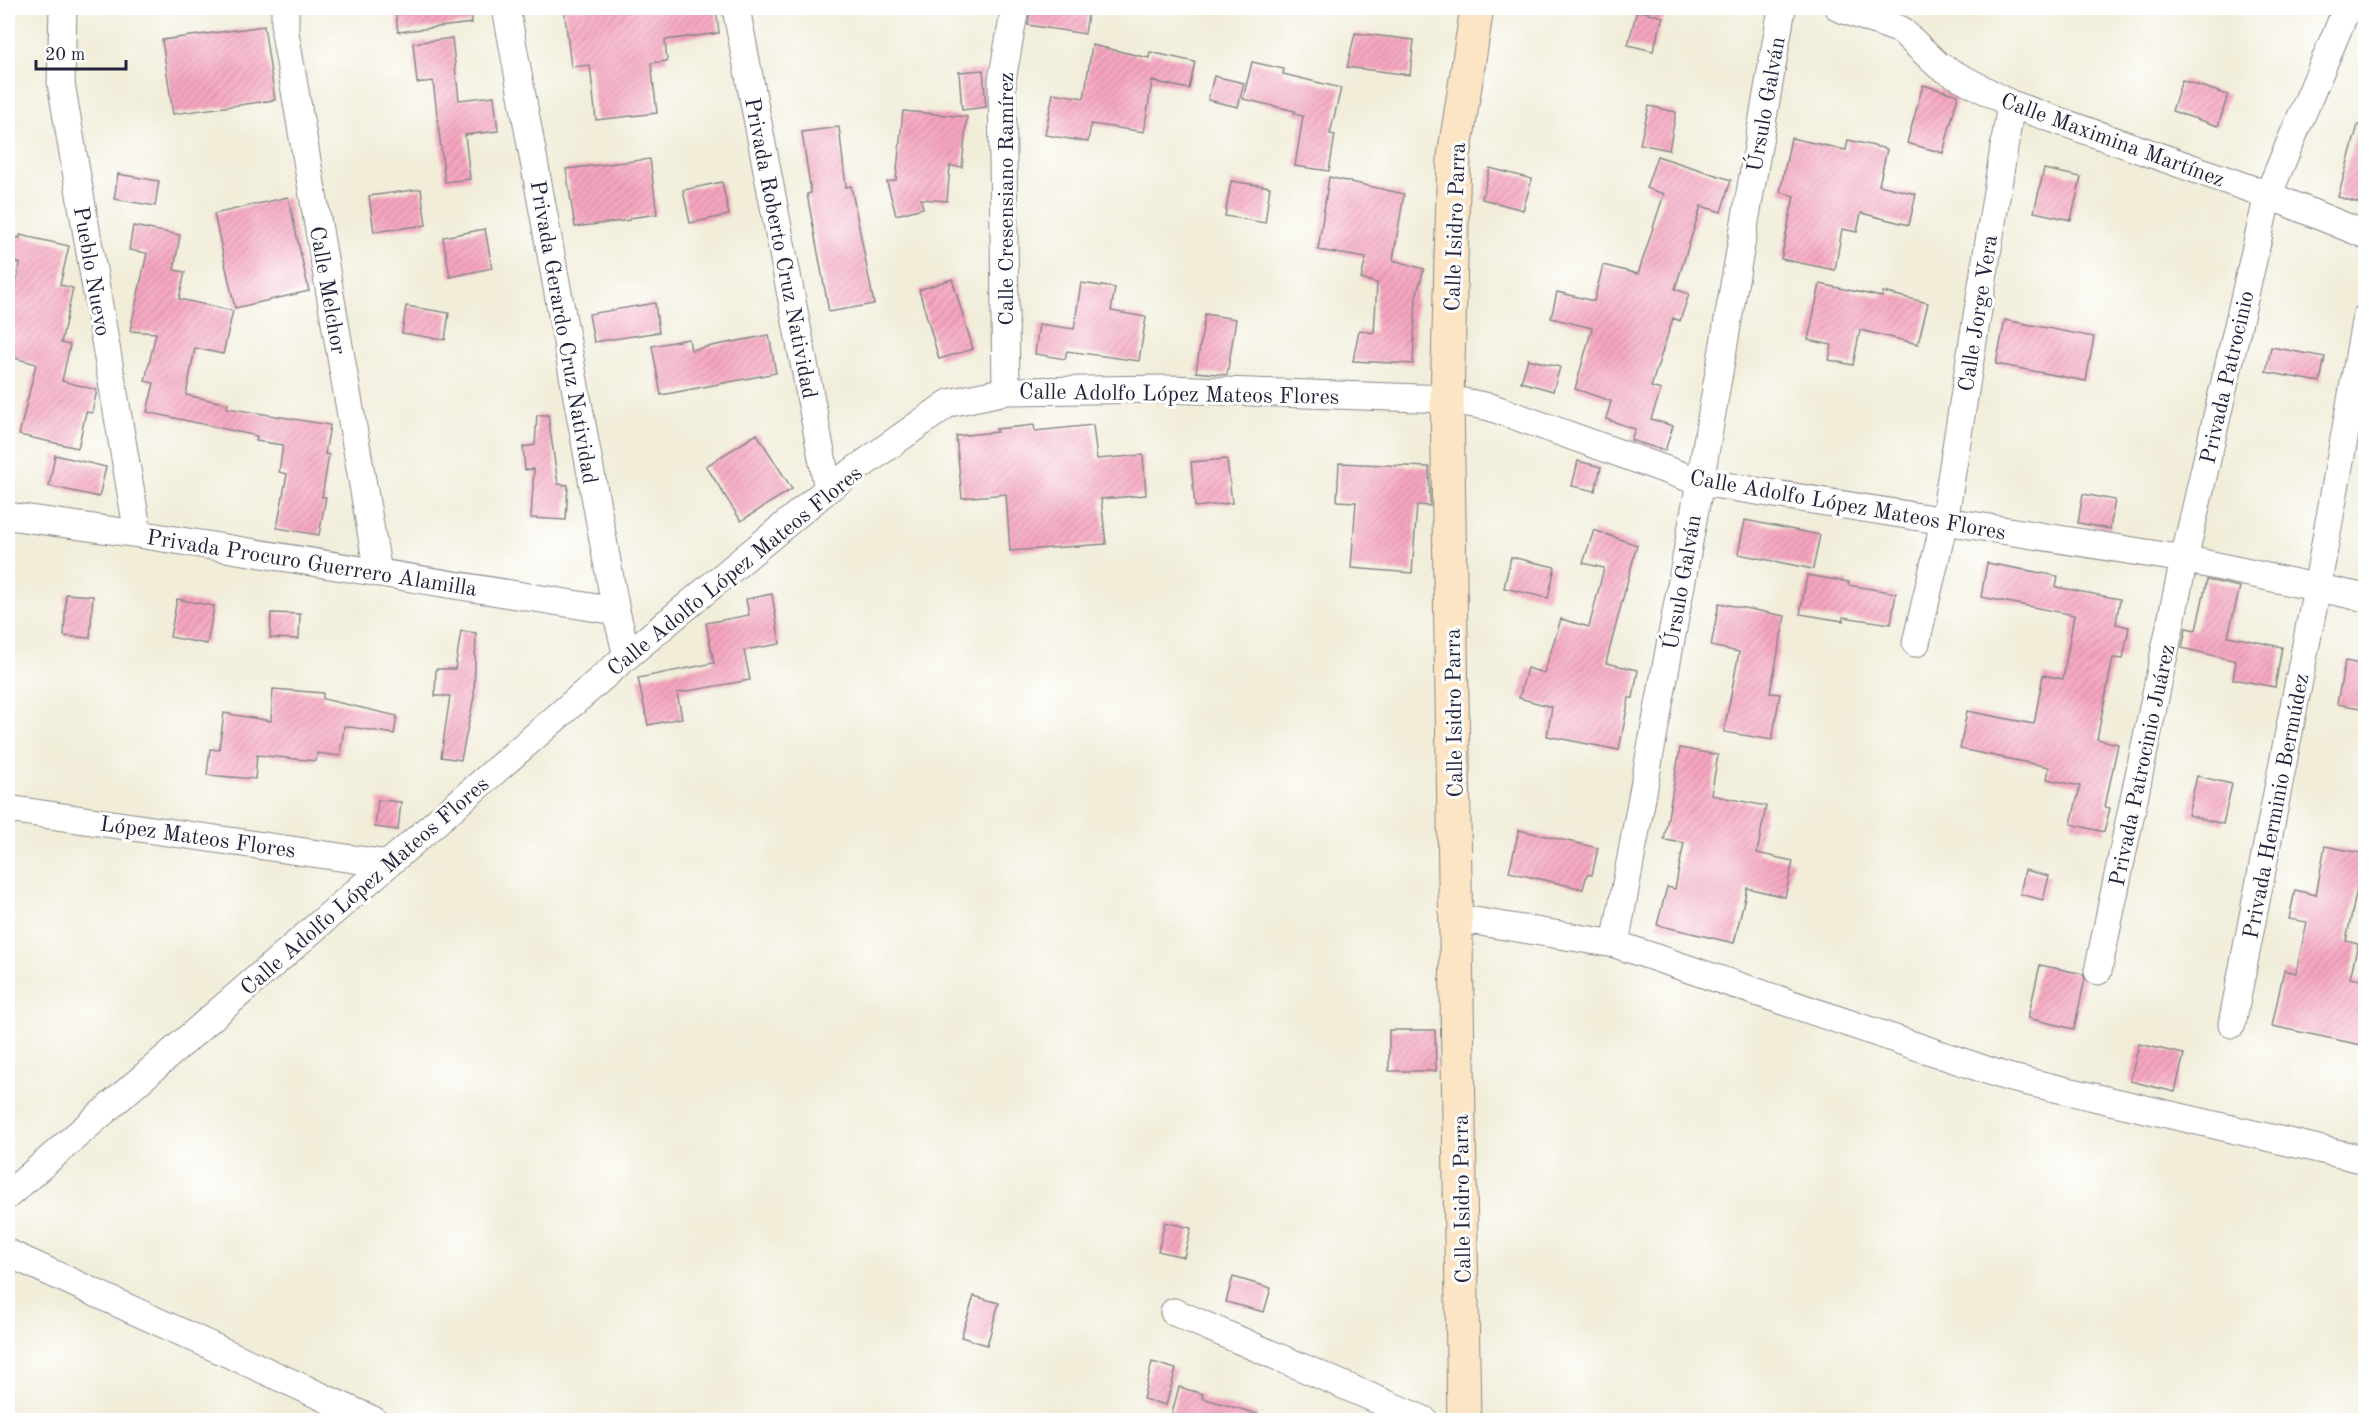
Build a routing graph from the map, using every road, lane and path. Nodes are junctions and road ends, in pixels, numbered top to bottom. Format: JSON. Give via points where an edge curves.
{"nodes":[{"id":1,"x":63,"y":8,"type":"edge"},
{"id":2,"x":285,"y":8,"type":"edge"},
{"id":3,"x":506,"y":8,"type":"edge"},
{"id":4,"x":736,"y":8,"type":"edge"},
{"id":5,"x":1015,"y":8,"type":"edge"},
{"id":6,"x":1477,"y":8,"type":"edge"},
{"id":7,"x":1782,"y":8,"type":"edge"},
{"id":8,"x":1839,"y":8,"type":"edge"},
{"id":9,"x":2347,"y":8,"type":"edge"},
{"id":10,"x":2011,"y":104,"type":"junction"},
{"id":11,"x":2268,"y":195,"type":"junction"},
{"id":12,"x":2366,"y":235,"type":"edge"},
{"id":13,"x":2366,"y":317,"type":"edge"},
{"id":14,"x":1005,"y":391,"type":"junction"},
{"id":15,"x":1447,"y":399,"type":"junction"},
{"id":16,"x":1700,"y":482,"type":"junction"},
{"id":17,"x":828,"y":489,"type":"junction"},
{"id":18,"x":8,"y":516,"type":"edge"},
{"id":19,"x":1944,"y":522,"type":"junction"},
{"id":20,"x":138,"y":534,"type":"junction"},
{"id":21,"x":2184,"y":559,"type":"junction"},
{"id":22,"x":378,"y":572,"type":"junction"},
{"id":23,"x":2317,"y":588,"type":"junction"},
{"id":24,"x":2366,"y":598,"type":"edge"},
{"id":25,"x":616,"y":611,"type":"junction"},
{"id":26,"x":1916,"y":643,"type":"dead end"},
{"id":27,"x":627,"y":656,"type":"junction"},
{"id":28,"x":8,"y":809,"type":"edge"},
{"id":29,"x":388,"y":864,"type":"junction"},
{"id":30,"x":1456,"y":918,"type":"junction"},
{"id":31,"x":1615,"y":944,"type":"junction"},
{"id":32,"x":2098,"y":971,"type":"dead end"},
{"id":33,"x":2232,"y":1024,"type":"dead end"},
{"id":34,"x":2366,"y":1160,"type":"edge"},
{"id":35,"x":8,"y":1194,"type":"edge"},
{"id":36,"x":8,"y":1253,"type":"edge"},
{"id":37,"x":1174,"y":1312,"type":"dead end"},
{"id":38,"x":373,"y":1420,"type":"edge"},
{"id":39,"x":1424,"y":1420,"type":"edge"},
{"id":40,"x":1464,"y":1420,"type":"edge"}],
"edges":[{"from":1,"to":20,"type":"street","name":"Pueblo Nuevo","via":[[61,83]]},
{"from":2,"to":22,"type":"street","name":"Calle Melchor","via":[[285,33]]},
{"from":3,"to":25,"type":"street","name":"Privada Gerardo Cruz Natividad"},
{"from":4,"to":17,"type":"street","name":"Privada Roberto Cruz Natividad"},
{"from":5,"to":14,"type":"street","name":"Calle Cresensiano Ramírez","via":[[1002,80]]},
{"from":6,"to":15,"type":"street","name":"Calle Isidro Parra","via":[[1454,157]]},
{"from":7,"to":16,"type":"street","name":"Úrsulo Galván"},
{"from":8,"to":10,"type":"street","name":"Calle Maximina Martínez","via":[[1901,30],[1939,66]]},
{"from":9,"to":11,"type":"street","name":"Privada Patrocinio"},
{"from":10,"to":11,"type":"street","name":"Calle Maximina Martínez"},
{"from":10,"to":19,"type":"street","name":"Calle Jorge Vera"},
{"from":11,"to":12,"type":"street","name":"Calle Maximina Martínez"},
{"from":11,"to":21,"type":"street","name":"Privada Patrocinio"},
{"from":13,"to":23,"type":"street","name":"Privada Herminio Bermúdez"},
{"from":14,"to":15,"type":"street","name":"Calle Adolfo López Mateos Flores","via":[[1169,389]]},
{"from":14,"to":17,"type":"street","name":"Calle Adolfo López Mateos Flores","via":[[948,403]]},
{"from":15,"to":16,"type":"street","name":"Calle Adolfo López Mateos Flores","via":[[1490,407]]},
{"from":15,"to":30,"type":"street","name":"Calle Isidro Parra"},
{"from":16,"to":19,"type":"street","name":"Calle Adolfo López Mateos Flores"},
{"from":16,"to":31,"type":"street","name":"Úrsulo Galván"},
{"from":17,"to":27,"type":"street","name":"Calle Adolfo López Mateos Flores"},
{"from":18,"to":20,"type":"street","name":"Privada Procuro Guerrero Alamilla"},
{"from":19,"to":21,"type":"street","name":"Calle Adolfo López Mateos Flores"},
{"from":19,"to":26,"type":"street","name":"Calle Jorge Vera"},
{"from":20,"to":22,"type":"street","name":"Privada Procuro Guerrero Alamilla"},
{"from":21,"to":23,"type":"street","name":"Calle Adolfo López Mateos Flores"},
{"from":21,"to":32,"type":"street","name":"Privada Patrocinio Juárez"},
{"from":22,"to":25,"type":"street","name":"Privada Procuro Guerrero Alamilla"},
{"from":23,"to":24,"type":"street","name":"Calle Adolfo López Mateos Flores"},
{"from":23,"to":33,"type":"street","name":"Privada Herminio Bermúdez"},
{"from":25,"to":27,"type":"street","name":"Privada Gerardo Cruz Natividad"},
{"from":27,"to":29,"type":"street","name":"Calle Adolfo López Mateos Flores"},
{"from":28,"to":29,"type":"street","name":"López Mateos Flores"},
{"from":29,"to":35,"type":"street","name":"Calle Adolfo López Mateos Flores"},
{"from":30,"to":31,"type":"street"},
{"from":30,"to":40,"type":"street","name":"Calle Isidro Parra"},
{"from":31,"to":34,"type":"street","via":[[2007,1077]]},
{"from":36,"to":38,"type":"street"},
{"from":37,"to":39,"type":"street"}]}
